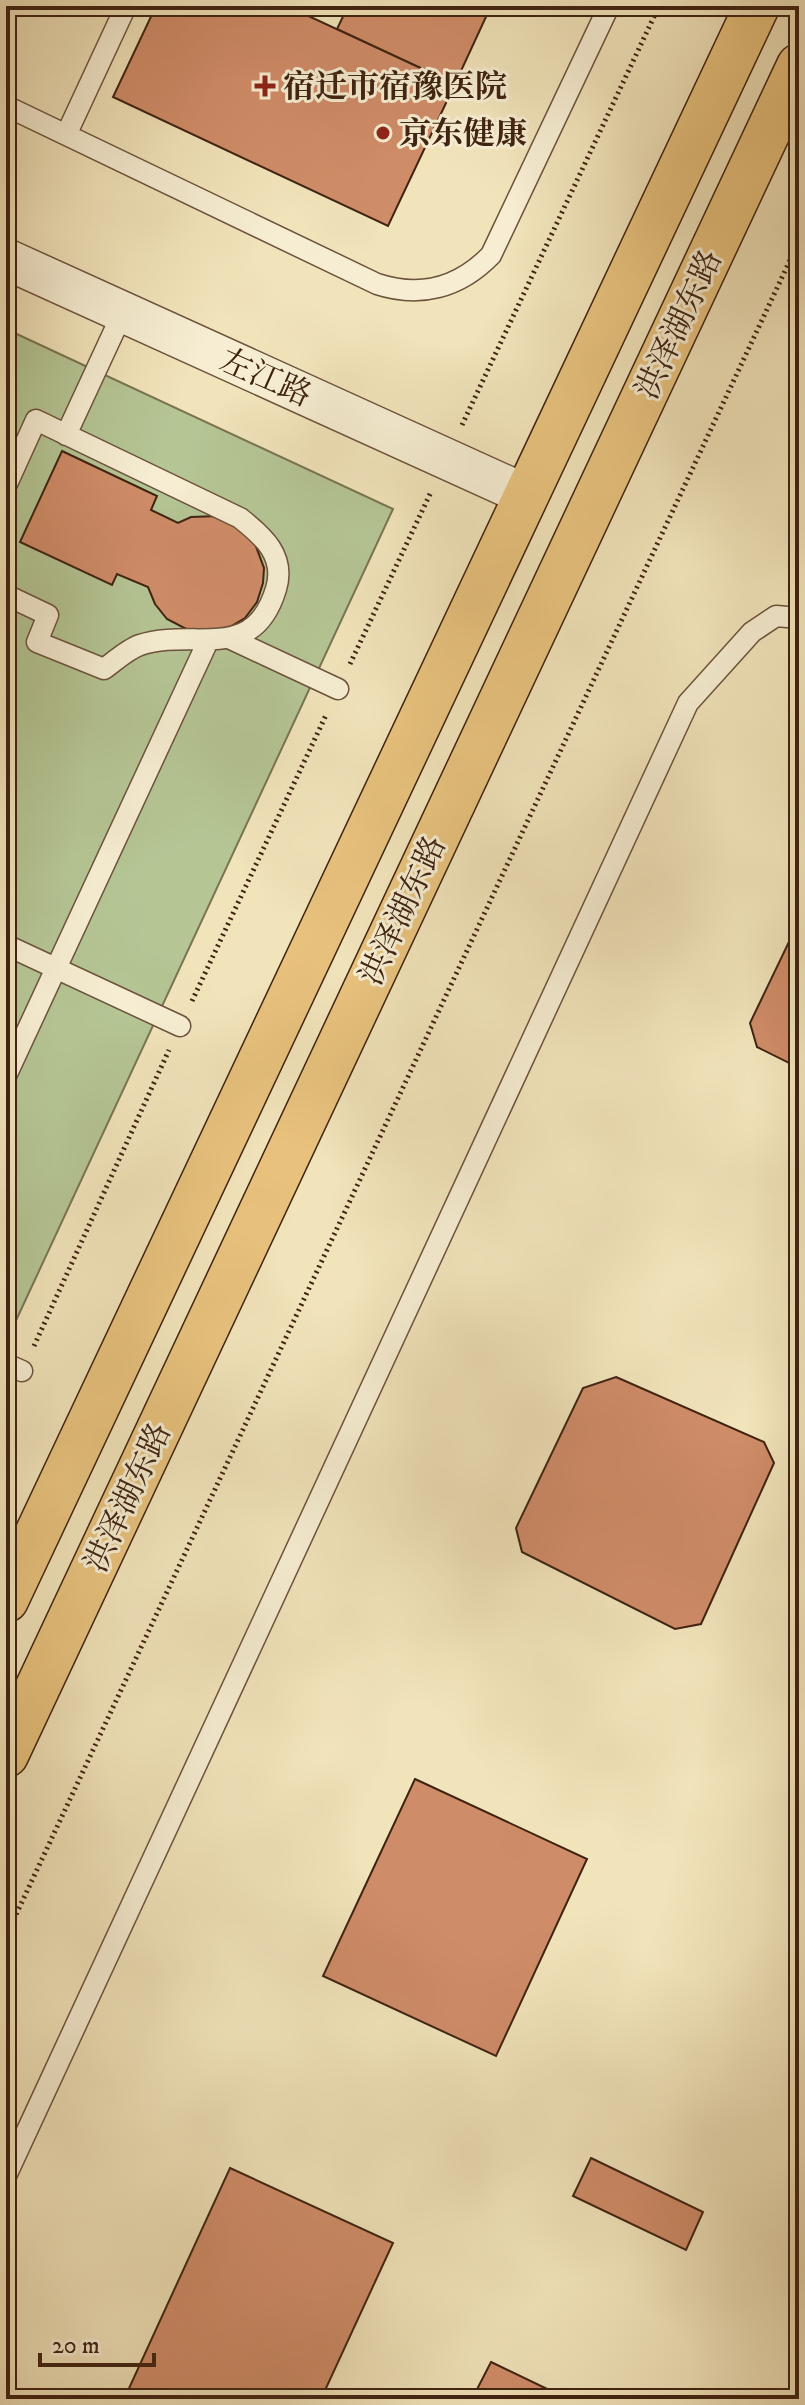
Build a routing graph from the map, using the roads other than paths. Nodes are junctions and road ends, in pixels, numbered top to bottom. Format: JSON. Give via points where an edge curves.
{"nodes":[{"id":1,"x":126,"y":6,"type":"edge"},
{"id":2,"x":609,"y":6,"type":"edge"},
{"id":3,"x":757,"y":6,"type":"edge"},
{"id":4,"x":799,"y":66,"type":"edge"},
{"id":5,"x":7,"y":109,"type":"edge"},
{"id":6,"x":67,"y":133,"type":"junction"},
{"id":7,"x":6,"y":259,"type":"edge"},
{"id":8,"x":123,"y":312,"type":"junction"},
{"id":9,"x":66,"y":435,"type":"junction"},
{"id":10,"x":6,"y":486,"type":"edge"},
{"id":11,"x":526,"y":495,"type":"junction"},
{"id":12,"x":6,"y":595,"type":"edge"},
{"id":13,"x":799,"y":618,"type":"edge"},
{"id":14,"x":231,"y":639,"type":"junction"},
{"id":15,"x":208,"y":641,"type":"junction"},
{"id":16,"x":338,"y":689,"type":"dead end"},
{"id":17,"x":6,"y":945,"type":"edge"},
{"id":18,"x":56,"y":968,"type":"junction"},
{"id":19,"x":180,"y":1026,"type":"dead end"},
{"id":20,"x":6,"y":1076,"type":"edge"},
{"id":21,"x":6,"y":1600,"type":"edge"},
{"id":22,"x":6,"y":1755,"type":"edge"},
{"id":23,"x":6,"y":2176,"type":"edge"}],
"edges":[{"from":1,"to":6,"type":"lane"},
{"from":2,"to":6,"type":"lane","via":[[491,255],[443,288],[397,291],[377,284]]},
{"from":3,"to":11,"type":"main road","name":"洪泽湖东路"},
{"from":4,"to":22,"type":"main road","name":"洪泽湖东路"},
{"from":5,"to":6,"type":"lane"},
{"from":7,"to":8,"type":"street","name":"左江路"},
{"from":8,"to":9,"type":"lane"},
{"from":8,"to":11,"type":"street","name":"左江路"},
{"from":9,"to":10,"type":"lane","via":[[36,420]]},
{"from":9,"to":14,"type":"lane","via":[[240,518],[263,536],[277,562],[277,584],[263,618]]},
{"from":11,"to":21,"type":"main road","name":"洪泽湖东路"},
{"from":12,"to":15,"type":"lane","via":[[48,615],[37,642],[104,669],[139,645]]},
{"from":13,"to":23,"type":"lane","via":[[776,616],[752,632],[688,703]]},
{"from":14,"to":15,"type":"lane"},
{"from":14,"to":16,"type":"lane"},
{"from":15,"to":18,"type":"lane"},
{"from":17,"to":18,"type":"lane"},
{"from":18,"to":19,"type":"lane"},
{"from":18,"to":20,"type":"lane"}]}
